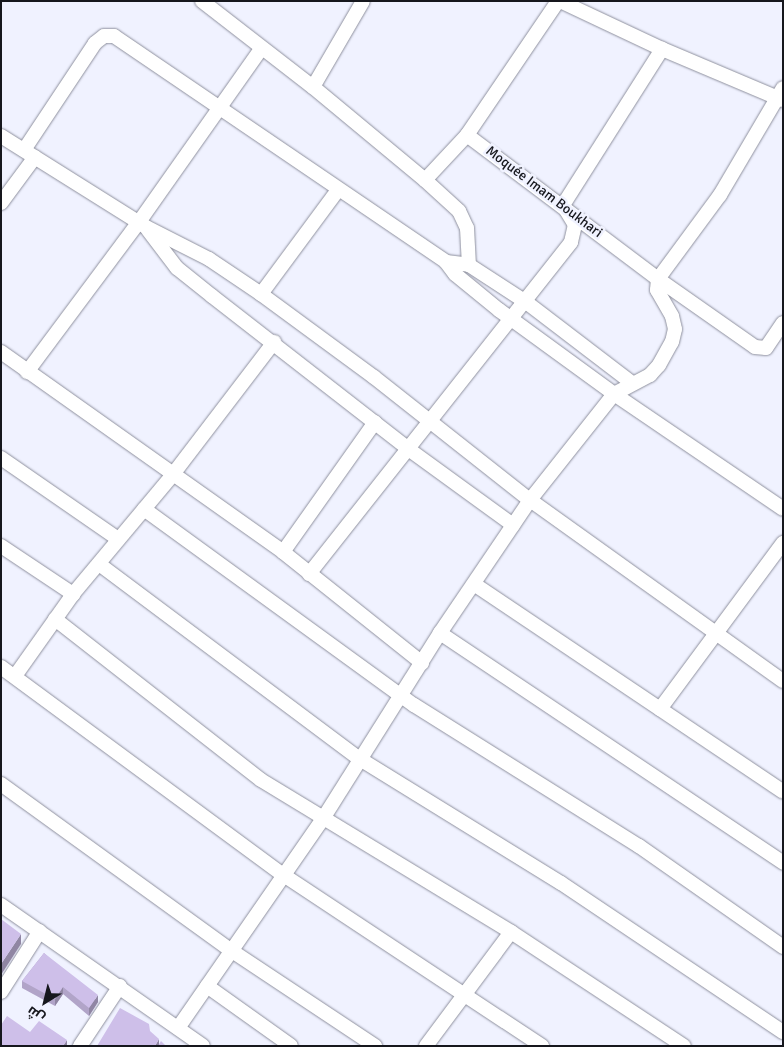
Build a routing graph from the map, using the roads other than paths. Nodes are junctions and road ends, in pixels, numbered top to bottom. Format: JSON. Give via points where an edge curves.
{"nodes":[{"id":1,"x":202,"y":1,"type":"edge"},
{"id":2,"x":363,"y":1,"type":"edge"},
{"id":3,"x":559,"y":1,"type":"edge"},
{"id":4,"x":578,"y":5,"type":"edge"},
{"id":5,"x":261,"y":49,"type":"junction"},
{"id":6,"x":662,"y":49,"type":"junction"},
{"id":7,"x":313,"y":87,"type":"junction"},
{"id":8,"x":781,"y":95,"type":"edge"},
{"id":9,"x":217,"y":108,"type":"junction"},
{"id":10,"x":467,"y":135,"type":"junction"},
{"id":11,"x":1,"y":136,"type":"edge"},
{"id":12,"x":29,"y":153,"type":"junction"},
{"id":13,"x":425,"y":180,"type":"junction"},
{"id":14,"x":338,"y":190,"type":"junction"},
{"id":15,"x":1,"y":203,"type":"edge"},
{"id":16,"x":563,"y":205,"type":"junction"},
{"id":17,"x":142,"y":225,"type":"junction"},
{"id":18,"x":446,"y":262,"type":"junction"},
{"id":19,"x":469,"y":265,"type":"junction"},
{"id":20,"x":658,"y":279,"type":"junction"},
{"id":21,"x":261,"y":294,"type":"junction"},
{"id":22,"x":526,"y":302,"type":"junction"},
{"id":23,"x":512,"y":320,"type":"junction"},
{"id":24,"x":783,"y":323,"type":"edge"},
{"id":25,"x":274,"y":342,"type":"junction"},
{"id":26,"x":1,"y":352,"type":"edge"},
{"id":27,"x":27,"y":372,"type":"junction"},
{"id":28,"x":632,"y":383,"type":"junction"},
{"id":29,"x":614,"y":394,"type":"junction"},
{"id":30,"x":375,"y":422,"type":"junction"},
{"id":31,"x":430,"y":422,"type":"junction"},
{"id":32,"x":407,"y":448,"type":"junction"},
{"id":33,"x":1,"y":458,"type":"edge"},
{"id":34,"x":174,"y":473,"type":"junction"},
{"id":35,"x":530,"y":500,"type":"junction"},
{"id":36,"x":144,"y":509,"type":"junction"},
{"id":37,"x":783,"y":509,"type":"edge"},
{"id":38,"x":513,"y":525,"type":"junction"},
{"id":39,"x":118,"y":539,"type":"junction"},
{"id":40,"x":783,"y":543,"type":"edge"},
{"id":41,"x":1,"y":546,"type":"edge"},
{"id":42,"x":283,"y":552,"type":"junction"},
{"id":43,"x":99,"y":564,"type":"junction"},
{"id":44,"x":309,"y":574,"type":"junction"},
{"id":45,"x":474,"y":584,"type":"junction"},
{"id":46,"x":73,"y":594,"type":"junction"},
{"id":47,"x":55,"y":619,"type":"junction"},
{"id":48,"x":440,"y":633,"type":"junction"},
{"id":49,"x":717,"y":635,"type":"junction"},
{"id":50,"x":422,"y":663,"type":"junction"},
{"id":51,"x":1,"y":667,"type":"edge"},
{"id":52,"x":15,"y":676,"type":"junction"},
{"id":53,"x":783,"y":681,"type":"edge"},
{"id":54,"x":401,"y":696,"type":"junction"},
{"id":55,"x":660,"y":709,"type":"junction"},
{"id":56,"x":360,"y":759,"type":"junction"},
{"id":57,"x":1,"y":784,"type":"edge"},
{"id":58,"x":783,"y":792,"type":"edge"},
{"id":59,"x":324,"y":817,"type":"junction"},
{"id":60,"x":783,"y":863,"type":"edge"},
{"id":61,"x":282,"y":874,"type":"junction"},
{"id":62,"x":1,"y":905,"type":"edge"},
{"id":63,"x":40,"y":930,"type":"junction"},
{"id":64,"x":511,"y":932,"type":"junction"},
{"id":65,"x":783,"y":947,"type":"edge"},
{"id":66,"x":232,"y":952,"type":"junction"},
{"id":67,"x":120,"y":986,"type":"junction"},
{"id":68,"x":207,"y":986,"type":"junction"},
{"id":69,"x":1,"y":992,"type":"edge"},
{"id":70,"x":468,"y":994,"type":"junction"},
{"id":71,"x":178,"y":1028,"type":"junction"},
{"id":72,"x":783,"y":1032,"type":"edge"},
{"id":73,"x":197,"y":1044,"type":"edge"},
{"id":74,"x":80,"y":1046,"type":"edge"},
{"id":75,"x":291,"y":1046,"type":"edge"},
{"id":76,"x":375,"y":1046,"type":"edge"},
{"id":77,"x":426,"y":1046,"type":"edge"},
{"id":78,"x":542,"y":1046,"type":"edge"},
{"id":79,"x":684,"y":1046,"type":"edge"}],
"edges":[{"from":1,"to":5,"type":"street"},
{"from":2,"to":7,"type":"street"},
{"from":3,"to":4,"type":"street"},
{"from":3,"to":10,"type":"street"},
{"from":4,"to":6,"type":"street"},
{"from":5,"to":7,"type":"street"},
{"from":5,"to":9,"type":"street"},
{"from":6,"to":8,"type":"street"},
{"from":6,"to":16,"type":"street"},
{"from":7,"to":13,"type":"street"},
{"from":8,"to":20,"type":"street","via":[[720,195]]},
{"from":9,"to":12,"type":"street","via":[[114,36],[104,36],[95,43]]},
{"from":9,"to":14,"type":"street"},
{"from":9,"to":17,"type":"street"},
{"from":10,"to":13,"type":"street"},
{"from":10,"to":16,"type":"street","name":"Moquée Imam Boukhari"},
{"from":11,"to":12,"type":"street"},
{"from":12,"to":15,"type":"street"},
{"from":12,"to":17,"type":"street"},
{"from":13,"to":19,"type":"street","via":[[459,211],[468,228]]},
{"from":14,"to":18,"type":"street"},
{"from":14,"to":21,"type":"street"},
{"from":16,"to":20,"type":"street","name":"Moquée Imam Boukhari"},
{"from":16,"to":22,"type":"street","via":[[575,225],[575,234]]},
{"from":17,"to":21,"type":"street","via":[[209,259]]},
{"from":17,"to":25,"type":"street","via":[[177,268]]},
{"from":17,"to":27,"type":"street"},
{"from":18,"to":19,"type":"street"},
{"from":18,"to":23,"type":"street","via":[[463,282]]},
{"from":19,"to":22,"type":"street"},
{"from":20,"to":24,"type":"street","name":"Moquée Imam Boukhari","via":[[759,349],[766,348]]},
{"from":20,"to":28,"type":"street","via":[[657,290],[672,316],[675,329],[672,342],[650,375]]},
{"from":21,"to":31,"type":"street"},
{"from":22,"to":23,"type":"street"},
{"from":22,"to":28,"type":"street"},
{"from":23,"to":29,"type":"street"},
{"from":23,"to":31,"type":"street"},
{"from":25,"to":30,"type":"street"},
{"from":25,"to":34,"type":"street"},
{"from":26,"to":27,"type":"street"},
{"from":27,"to":34,"type":"street"},
{"from":28,"to":29,"type":"street"},
{"from":29,"to":35,"type":"street"},
{"from":29,"to":37,"type":"street"},
{"from":30,"to":32,"type":"street"},
{"from":30,"to":42,"type":"street"},
{"from":31,"to":32,"type":"street"},
{"from":31,"to":35,"type":"street"},
{"from":32,"to":38,"type":"street"},
{"from":32,"to":44,"type":"street"},
{"from":33,"to":39,"type":"street"},
{"from":34,"to":36,"type":"street"},
{"from":34,"to":42,"type":"street"},
{"from":35,"to":38,"type":"street"},
{"from":35,"to":49,"type":"street"},
{"from":36,"to":39,"type":"street"},
{"from":36,"to":54,"type":"street"},
{"from":38,"to":45,"type":"street"},
{"from":39,"to":43,"type":"street"},
{"from":40,"to":49,"type":"street"},
{"from":41,"to":46,"type":"street"},
{"from":42,"to":44,"type":"street"},
{"from":43,"to":46,"type":"street"},
{"from":43,"to":56,"type":"street"},
{"from":44,"to":50,"type":"street"},
{"from":45,"to":48,"type":"street"},
{"from":45,"to":55,"type":"street"},
{"from":46,"to":47,"type":"street"},
{"from":47,"to":52,"type":"street"},
{"from":47,"to":59,"type":"street","via":[[261,780]]},
{"from":48,"to":50,"type":"street"},
{"from":48,"to":60,"type":"street"},
{"from":49,"to":53,"type":"street"},
{"from":49,"to":55,"type":"street"},
{"from":50,"to":54,"type":"street"},
{"from":51,"to":52,"type":"street"},
{"from":52,"to":61,"type":"street"},
{"from":54,"to":56,"type":"street"},
{"from":54,"to":65,"type":"street","via":[[639,846]]},
{"from":55,"to":58,"type":"street"},
{"from":56,"to":59,"type":"street"},
{"from":56,"to":72,"type":"street","via":[[561,883]]},
{"from":57,"to":66,"type":"street"},
{"from":59,"to":61,"type":"street"},
{"from":59,"to":64,"type":"street"},
{"from":61,"to":66,"type":"street"},
{"from":61,"to":70,"type":"street"},
{"from":62,"to":63,"type":"street"},
{"from":63,"to":67,"type":"street"},
{"from":63,"to":69,"type":"street"},
{"from":64,"to":70,"type":"street"},
{"from":64,"to":79,"type":"street"},
{"from":66,"to":68,"type":"street"},
{"from":66,"to":76,"type":"street"},
{"from":67,"to":71,"type":"street"},
{"from":67,"to":74,"type":"street"},
{"from":68,"to":71,"type":"street"},
{"from":68,"to":75,"type":"street"},
{"from":70,"to":77,"type":"street"},
{"from":70,"to":78,"type":"street"},
{"from":71,"to":73,"type":"street"}]}
